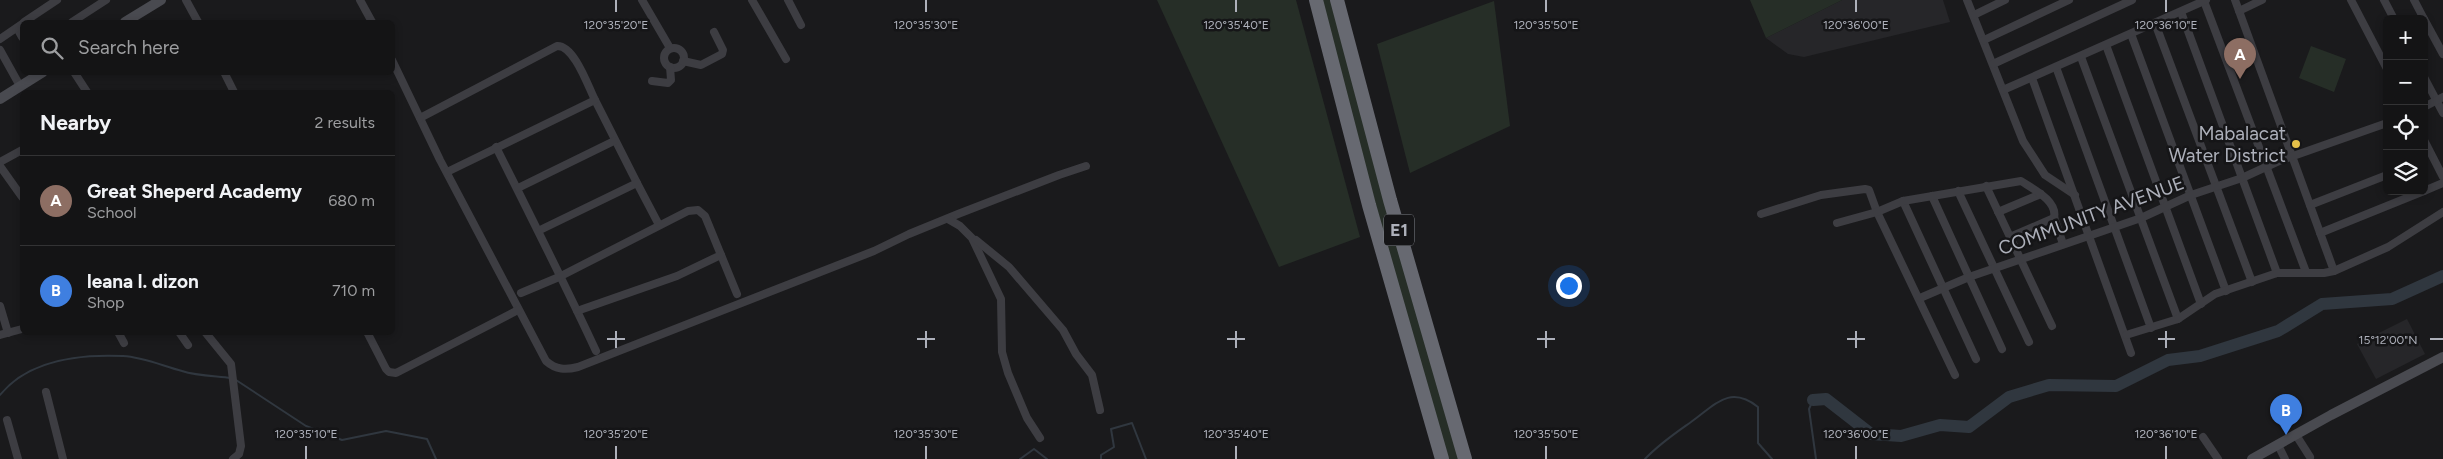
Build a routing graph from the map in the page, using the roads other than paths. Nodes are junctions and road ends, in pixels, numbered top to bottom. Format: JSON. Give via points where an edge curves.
{"nodes":[{"id":1,"x":41,"y":0,"type":"edge"},
{"id":2,"x":57,"y":0,"type":"edge"},
{"id":3,"x":106,"y":0,"type":"edge"},
{"id":4,"x":161,"y":0,"type":"edge"},
{"id":5,"x":186,"y":0,"type":"edge"},
{"id":6,"x":360,"y":0,"type":"edge"},
{"id":7,"x":642,"y":0,"type":"edge"},
{"id":8,"x":752,"y":0,"type":"edge"},
{"id":9,"x":788,"y":0,"type":"edge"},
{"id":10,"x":1316,"y":0,"type":"edge"},
{"id":11,"x":1337,"y":0,"type":"edge"},
{"id":12,"x":1967,"y":0,"type":"edge"},
{"id":13,"x":2005,"y":0,"type":"edge"},
{"id":14,"x":2069,"y":0,"type":"edge"},
{"id":15,"x":2108,"y":0,"type":"edge"},
{"id":16,"x":2132,"y":0,"type":"edge"},
{"id":17,"x":2205,"y":0,"type":"edge"},
{"id":18,"x":2235,"y":0,"type":"edge"},
{"id":19,"x":2262,"y":0,"type":"edge"},
{"id":20,"x":2352,"y":0,"type":"edge"},
{"id":21,"x":2384,"y":0,"type":"edge"},
{"id":22,"x":2414,"y":0,"type":"edge"},
{"id":23,"x":150,"y":3,"type":"edge"},
{"id":24,"x":45,"y":8,"type":"junction"},
{"id":25,"x":2112,"y":9,"type":"junction"},
{"id":26,"x":2239,"y":11,"type":"junction"},
{"id":27,"x":2181,"y":12,"type":"junction"},
{"id":28,"x":1974,"y":15,"type":"junction"},
{"id":29,"x":2392,"y":15,"type":"edge"},
{"id":30,"x":2422,"y":15,"type":"edge"},
{"id":31,"x":28,"y":20,"type":"edge"},
{"id":32,"x":75,"y":20,"type":"edge"},
{"id":33,"x":128,"y":20,"type":"edge"},
{"id":34,"x":197,"y":20,"type":"edge"},
{"id":35,"x":371,"y":20,"type":"edge"},
{"id":36,"x":2155,"y":23,"type":"junction"},
{"id":37,"x":801,"y":25,"type":"dead end"},
{"id":38,"x":20,"y":26,"type":"edge"},
{"id":39,"x":2428,"y":26,"type":"edge"},
{"id":40,"x":714,"y":32,"type":"dead end"},
{"id":41,"x":2131,"y":34,"type":"junction"},
{"id":42,"x":0,"y":39,"type":"edge"},
{"id":43,"x":1984,"y":40,"type":"junction"},
{"id":44,"x":2106,"y":45,"type":"junction"},
{"id":45,"x":670,"y":48,"type":"junction"},
{"id":46,"x":0,"y":50,"type":"edge"},
{"id":47,"x":2443,"y":54,"type":"edge"},
{"id":48,"x":2082,"y":57,"type":"junction"},
{"id":49,"x":786,"y":59,"type":"dead end"},
{"id":50,"x":2383,"y":61,"type":"edge"},
{"id":51,"x":683,"y":62,"type":"junction"},
{"id":52,"x":1993,"y":64,"type":"junction"},
{"id":53,"x":395,"y":66,"type":"edge"},
{"id":54,"x":670,"y":67,"type":"junction"},
{"id":55,"x":2056,"y":67,"type":"junction"},
{"id":56,"x":38,"y":75,"type":"edge"},
{"id":57,"x":76,"y":75,"type":"edge"},
{"id":58,"x":226,"y":75,"type":"edge"},
{"id":59,"x":2032,"y":78,"type":"junction"},
{"id":60,"x":652,"y":81,"type":"dead end"},
{"id":61,"x":2428,"y":82,"type":"edge"},
{"id":62,"x":20,"y":86,"type":"junction"},
{"id":63,"x":86,"y":90,"type":"edge"},
{"id":64,"x":233,"y":90,"type":"edge"},
{"id":65,"x":2003,"y":90,"type":"junction"},
{"id":66,"x":0,"y":99,"type":"edge"},
{"id":67,"x":2440,"y":99,"type":"edge"},
{"id":68,"x":595,"y":100,"type":"junction"},
{"id":69,"x":2428,"y":105,"type":"edge"},
{"id":70,"x":2443,"y":113,"type":"edge"},
{"id":71,"x":420,"y":118,"type":"junction"},
{"id":72,"x":2383,"y":124,"type":"edge"},
{"id":73,"x":614,"y":141,"type":"junction"},
{"id":74,"x":496,"y":148,"type":"junction"},
{"id":75,"x":2428,"y":148,"type":"edge"},
{"id":76,"x":20,"y":151,"type":"edge"},
{"id":77,"x":2293,"y":156,"type":"junction"},
{"id":78,"x":2433,"y":157,"type":"junction"},
{"id":79,"x":2428,"y":159,"type":"edge"},
{"id":80,"x":0,"y":162,"type":"edge"},
{"id":81,"x":0,"y":166,"type":"edge"},
{"id":82,"x":1086,"y":166,"type":"dead end"},
{"id":83,"x":2266,"y":168,"type":"junction"},
{"id":84,"x":447,"y":172,"type":"junction"},
{"id":85,"x":2383,"y":177,"type":"edge"},
{"id":86,"x":2443,"y":177,"type":"edge"},
{"id":87,"x":2242,"y":178,"type":"junction"},
{"id":88,"x":637,"y":183,"type":"junction"},
{"id":89,"x":2443,"y":184,"type":"edge"},
{"id":90,"x":1986,"y":186,"type":"junction"},
{"id":91,"x":2216,"y":187,"type":"junction"},
{"id":92,"x":518,"y":188,"type":"junction"},
{"id":93,"x":2428,"y":190,"type":"edge"},
{"id":94,"x":1958,"y":191,"type":"junction"},
{"id":95,"x":20,"y":194,"type":"edge"},
{"id":96,"x":2041,"y":194,"type":"junction"},
{"id":97,"x":2191,"y":195,"type":"junction"},
{"id":98,"x":2414,"y":195,"type":"edge"},
{"id":99,"x":1932,"y":196,"type":"junction"},
{"id":100,"x":2076,"y":196,"type":"junction"},
{"id":101,"x":1903,"y":201,"type":"junction"},
{"id":102,"x":2310,"y":205,"type":"junction"},
{"id":103,"x":2166,"y":206,"type":"junction"},
{"id":104,"x":1877,"y":212,"type":"junction"},
{"id":105,"x":1998,"y":212,"type":"junction"},
{"id":106,"x":2443,"y":212,"type":"edge"},
{"id":107,"x":1761,"y":214,"type":"dead end"},
{"id":108,"x":2054,"y":216,"type":"junction"},
{"id":109,"x":2141,"y":218,"type":"junction"},
{"id":110,"x":948,"y":219,"type":"junction"},
{"id":111,"x":1837,"y":223,"type":"dead end"},
{"id":112,"x":659,"y":225,"type":"junction"},
{"id":113,"x":2115,"y":226,"type":"junction"},
{"id":114,"x":540,"y":230,"type":"junction"},
{"id":115,"x":2320,"y":233,"type":"junction"},
{"id":116,"x":2090,"y":234,"type":"junction"},
{"id":117,"x":972,"y":238,"type":"junction"},
{"id":118,"x":2010,"y":238,"type":"junction"},
{"id":119,"x":2063,"y":244,"type":"junction"},
{"id":120,"x":721,"y":255,"type":"junction"},
{"id":121,"x":2020,"y":260,"type":"junction"},
{"id":122,"x":1995,"y":268,"type":"junction"},
{"id":123,"x":2334,"y":271,"type":"junction"},
{"id":124,"x":2306,"y":272,"type":"junction"},
{"id":125,"x":2277,"y":273,"type":"junction"},
{"id":126,"x":559,"y":277,"type":"junction"},
{"id":127,"x":1969,"y":277,"type":"junction"},
{"id":128,"x":2252,"y":282,"type":"junction"},
{"id":129,"x":1944,"y":288,"type":"junction"},
{"id":130,"x":2226,"y":291,"type":"junction"},
{"id":131,"x":521,"y":293,"type":"dead end"},
{"id":132,"x":737,"y":294,"type":"dead end"},
{"id":133,"x":1920,"y":298,"type":"junction"},
{"id":134,"x":2201,"y":304,"type":"junction"},
{"id":135,"x":0,"y":306,"type":"edge"},
{"id":136,"x":518,"y":310,"type":"junction"},
{"id":137,"x":577,"y":311,"type":"junction"},
{"id":138,"x":2178,"y":319,"type":"junction"},
{"id":139,"x":2052,"y":326,"type":"dead end"},
{"id":140,"x":2151,"y":328,"type":"junction"},
{"id":141,"x":20,"y":330,"type":"edge"},
{"id":142,"x":4,"y":334,"type":"edge"},
{"id":143,"x":121,"y":335,"type":"edge"},
{"id":144,"x":181,"y":335,"type":"edge"},
{"id":145,"x":207,"y":335,"type":"edge"},
{"id":146,"x":369,"y":335,"type":"edge"},
{"id":147,"x":2126,"y":335,"type":"junction"},
{"id":148,"x":2029,"y":342,"type":"dead end"},
{"id":149,"x":124,"y":343,"type":"dead end"},
{"id":150,"x":188,"y":345,"type":"dead end"},
{"id":151,"x":2002,"y":349,"type":"dead end"},
{"id":152,"x":596,"y":351,"type":"dead end"},
{"id":153,"x":2131,"y":353,"type":"dead end"},
{"id":154,"x":2443,"y":357,"type":"edge"},
{"id":155,"x":1976,"y":358,"type":"dead end"},
{"id":156,"x":1955,"y":375,"type":"dead end"},
{"id":157,"x":46,"y":392,"type":"dead end"},
{"id":158,"x":1100,"y":410,"type":"dead end"},
{"id":159,"x":7,"y":420,"type":"dead end"},
{"id":160,"x":2296,"y":434,"type":"junction"},
{"id":161,"x":2203,"y":437,"type":"dead end"},
{"id":162,"x":1040,"y":438,"type":"dead end"},
{"id":163,"x":2278,"y":445,"type":"junction"},
{"id":164,"x":2310,"y":458,"type":"dead end"},
{"id":165,"x":18,"y":459,"type":"edge"},
{"id":166,"x":63,"y":459,"type":"edge"},
{"id":167,"x":233,"y":459,"type":"edge"},
{"id":168,"x":1442,"y":459,"type":"edge"},
{"id":169,"x":1465,"y":459,"type":"edge"},
{"id":170,"x":2218,"y":459,"type":"edge"},
{"id":171,"x":2252,"y":459,"type":"edge"},
{"id":172,"x":2285,"y":459,"type":"edge"}],
"edges":[{"from":1,"to":24,"type":"street"},
{"from":2,"to":24,"type":"street"},
{"from":3,"to":32,"type":"street"},
{"from":4,"to":23,"type":"street"},
{"from":5,"to":34,"type":"street"},
{"from":6,"to":35,"type":"street"},
{"from":7,"to":45,"type":"street"},
{"from":8,"to":49,"type":"street"},
{"from":9,"to":37,"type":"street"},
{"from":10,"to":168,"type":"highway","number":"E1","via":[[1369,205]]},
{"from":11,"to":169,"type":"highway","number":"E1","via":[[1390,200]]},
{"from":12,"to":28,"type":"street"},
{"from":13,"to":28,"type":"street"},
{"from":14,"to":43,"type":"street"},
{"from":15,"to":25,"type":"street"},
{"from":16,"to":25,"type":"street"},
{"from":17,"to":27,"type":"street"},
{"from":17,"to":83,"type":"street"},
{"from":18,"to":26,"type":"street"},
{"from":19,"to":26,"type":"street"},
{"from":20,"to":50,"type":"street"},
{"from":21,"to":29,"type":"street"},
{"from":22,"to":30,"type":"street"},
{"from":23,"to":33,"type":"street"},
{"from":24,"to":31,"type":"street"},
{"from":25,"to":52,"type":"street"},
{"from":26,"to":77,"type":"street"},
{"from":27,"to":36,"type":"street"},
{"from":27,"to":87,"type":"street"},
{"from":28,"to":43,"type":"street"},
{"from":36,"to":41,"type":"street"},
{"from":36,"to":91,"type":"street"},
{"from":38,"to":42,"type":"street"},
{"from":39,"to":47,"type":"street"},
{"from":40,"to":51,"type":"street","via":[[722,54],[701,65]]},
{"from":41,"to":44,"type":"street"},
{"from":41,"to":97,"type":"street"},
{"from":43,"to":52,"type":"street"},
{"from":44,"to":48,"type":"street"},
{"from":44,"to":103,"type":"street"},
{"from":45,"to":51,"type":"street","via":[[682,53]]},
{"from":45,"to":54,"type":"street","via":[[664,60]]},
{"from":46,"to":62,"type":"street"},
{"from":48,"to":55,"type":"street"},
{"from":48,"to":109,"type":"street"},
{"from":51,"to":54,"type":"street","via":[[676,68]]},
{"from":52,"to":65,"type":"street"},
{"from":53,"to":71,"type":"street"},
{"from":54,"to":60,"type":"street","via":[[671,80],[668,83]]},
{"from":55,"to":59,"type":"street"},
{"from":55,"to":113,"type":"street"},
{"from":56,"to":62,"type":"street"},
{"from":57,"to":63,"type":"street"},
{"from":58,"to":64,"type":"street"},
{"from":59,"to":65,"type":"street"},
{"from":59,"to":100,"type":"street"},
{"from":61,"to":67,"type":"street"},
{"from":62,"to":66,"type":"street"},
{"from":65,"to":100,"type":"street","via":[[2033,158],[2045,175]]},
{"from":67,"to":69,"type":"street"},
{"from":67,"to":70,"type":"street"},
{"from":68,"to":71,"type":"street","via":[[569,50],[557,46]]},
{"from":68,"to":73,"type":"street"},
{"from":68,"to":74,"type":"street"},
{"from":71,"to":84,"type":"street"},
{"from":72,"to":77,"type":"street","name":"COMMUNITY AVENUE"},
{"from":73,"to":88,"type":"street"},
{"from":73,"to":92,"type":"street"},
{"from":74,"to":84,"type":"street"},
{"from":74,"to":92,"type":"street"},
{"from":75,"to":78,"type":"street"},
{"from":76,"to":80,"type":"street"},
{"from":77,"to":83,"type":"street","name":"COMMUNITY AVENUE"},
{"from":77,"to":102,"type":"street"},
{"from":78,"to":79,"type":"street"},
{"from":78,"to":86,"type":"street"},
{"from":81,"to":95,"type":"street"},
{"from":82,"to":110,"type":"street"},
{"from":83,"to":87,"type":"street","name":"COMMUNITY AVENUE"},
{"from":83,"to":124,"type":"street"},
{"from":84,"to":136,"type":"street"},
{"from":85,"to":102,"type":"street"},
{"from":87,"to":91,"type":"street","name":"COMMUNITY AVENUE"},
{"from":87,"to":125,"type":"street"},
{"from":88,"to":112,"type":"street"},
{"from":88,"to":114,"type":"street"},
{"from":89,"to":93,"type":"street"},
{"from":90,"to":94,"type":"street"},
{"from":90,"to":96,"type":"street","via":[[2018,181]]},
{"from":90,"to":105,"type":"street"},
{"from":91,"to":97,"type":"street","name":"COMMUNITY AVENUE"},
{"from":91,"to":128,"type":"street"},
{"from":92,"to":114,"type":"street"},
{"from":94,"to":99,"type":"street"},
{"from":94,"to":122,"type":"street"},
{"from":96,"to":105,"type":"street"},
{"from":96,"to":108,"type":"street","via":[[2051,206]]},
{"from":97,"to":103,"type":"street","name":"COMMUNITY AVENUE"},
{"from":97,"to":130,"type":"street"},
{"from":98,"to":115,"type":"street"},
{"from":99,"to":101,"type":"street"},
{"from":99,"to":127,"type":"street"},
{"from":100,"to":116,"type":"street"},
{"from":101,"to":104,"type":"street"},
{"from":101,"to":129,"type":"street"},
{"from":102,"to":115,"type":"street"},
{"from":103,"to":109,"type":"street","name":"COMMUNITY AVENUE"},
{"from":103,"to":134,"type":"street"},
{"from":104,"to":107,"type":"street","via":[[1868,189],[1821,195]]},
{"from":104,"to":111,"type":"street"},
{"from":104,"to":133,"type":"street"},
{"from":105,"to":118,"type":"street"},
{"from":106,"to":123,"type":"street","via":[[2388,247]]},
{"from":108,"to":118,"type":"street"},
{"from":108,"to":119,"type":"street"},
{"from":109,"to":113,"type":"street","name":"COMMUNITY AVENUE"},
{"from":109,"to":138,"type":"street"},
{"from":110,"to":117,"type":"street"},
{"from":110,"to":136,"type":"street","via":[[694,323],[568,369],[551,366],[546,361]]},
{"from":112,"to":120,"type":"street","via":[[688,211],[702,212]]},
{"from":112,"to":126,"type":"street"},
{"from":113,"to":116,"type":"street","name":"COMMUNITY AVENUE"},
{"from":113,"to":140,"type":"street"},
{"from":114,"to":126,"type":"street"},
{"from":115,"to":123,"type":"street"},
{"from":116,"to":119,"type":"street","name":"COMMUNITY AVENUE"},
{"from":116,"to":147,"type":"street"},
{"from":117,"to":158,"type":"street","via":[[1009,268],[1063,330],[1092,375]]},
{"from":117,"to":162,"type":"street","via":[[1001,299],[1002,352],[1008,374],[1027,418]]},
{"from":118,"to":121,"type":"street"},
{"from":119,"to":121,"type":"street","name":"COMMUNITY AVENUE"},
{"from":120,"to":132,"type":"street"},
{"from":120,"to":137,"type":"street","via":[[677,276]]},
{"from":121,"to":122,"type":"street","name":"COMMUNITY AVENUE"},
{"from":121,"to":139,"type":"street"},
{"from":122,"to":127,"type":"street","name":"COMMUNITY AVENUE"},
{"from":122,"to":148,"type":"street"},
{"from":123,"to":124,"type":"street","via":[[2324,274]]},
{"from":124,"to":125,"type":"street"},
{"from":125,"to":128,"type":"street"},
{"from":126,"to":131,"type":"street"},
{"from":126,"to":137,"type":"street"},
{"from":127,"to":129,"type":"street","name":"COMMUNITY AVENUE"},
{"from":127,"to":151,"type":"street"},
{"from":128,"to":130,"type":"street"},
{"from":129,"to":133,"type":"street","name":"COMMUNITY AVENUE"},
{"from":129,"to":155,"type":"street"},
{"from":130,"to":134,"type":"street","via":[[2214,294]]},
{"from":133,"to":156,"type":"street"},
{"from":134,"to":138,"type":"street"},
{"from":135,"to":142,"type":"street"},
{"from":136,"to":146,"type":"street","via":[[396,373],[386,368]]},
{"from":137,"to":152,"type":"street"},
{"from":138,"to":140,"type":"street"},
{"from":140,"to":147,"type":"street"},
{"from":141,"to":142,"type":"street"},
{"from":143,"to":149,"type":"street"},
{"from":144,"to":150,"type":"street"},
{"from":145,"to":167,"type":"street","via":[[231,364],[235,380],[241,446]]},
{"from":147,"to":153,"type":"street"},
{"from":154,"to":160,"type":"street"},
{"from":157,"to":166,"type":"street"},
{"from":159,"to":165,"type":"street"},
{"from":160,"to":163,"type":"street"},
{"from":160,"to":164,"type":"street"},
{"from":161,"to":170,"type":"street"},
{"from":163,"to":171,"type":"street"},
{"from":163,"to":172,"type":"street"}]}
